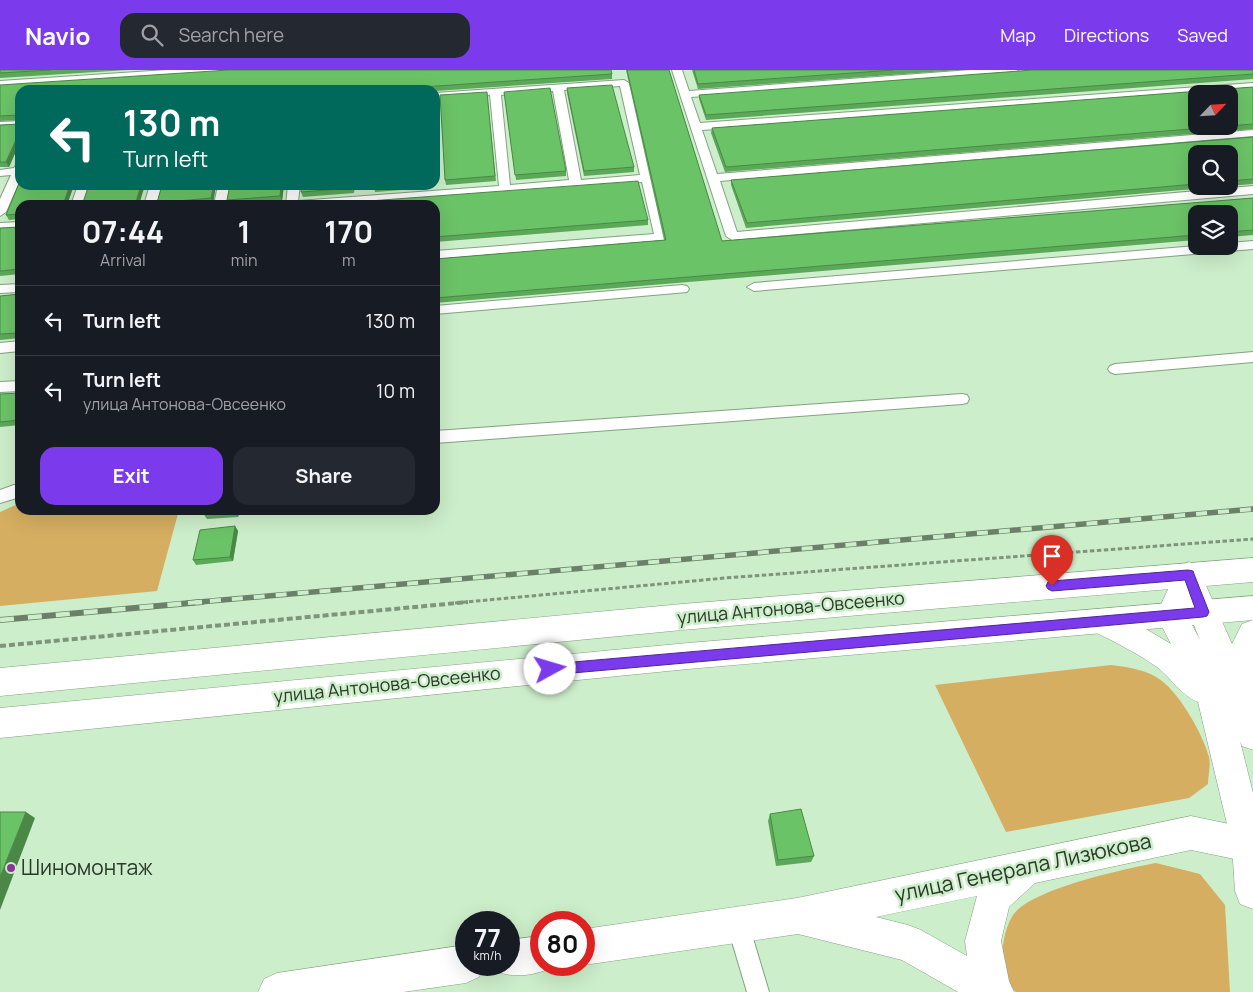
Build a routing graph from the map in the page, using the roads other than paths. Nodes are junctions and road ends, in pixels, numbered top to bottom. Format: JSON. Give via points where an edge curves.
{"nodes":[{"id":1,"x":214,"y":70,"type":"edge"},
{"id":2,"x":620,"y":70,"type":"edge"},
{"id":3,"x":678,"y":70,"type":"edge"},
{"id":4,"x":1013,"y":70,"type":"edge"},
{"id":5,"x":624,"y":83,"type":"junction"},
{"id":6,"x":0,"y":84,"type":"edge"},
{"id":7,"x":1253,"y":86,"type":"edge"},
{"id":8,"x":558,"y":87,"type":"junction"},
{"id":9,"x":495,"y":92,"type":"junction"},
{"id":10,"x":685,"y":94,"type":"junction"},
{"id":11,"x":440,"y":96,"type":"edge"},
{"id":12,"x":15,"y":124,"type":"edge"},
{"id":13,"x":0,"y":125,"type":"edge"},
{"id":14,"x":696,"y":127,"type":"junction"},
{"id":15,"x":1253,"y":133,"type":"edge"},
{"id":16,"x":15,"y":170,"type":"edge"},
{"id":17,"x":0,"y":173,"type":"edge"},
{"id":18,"x":15,"y":178,"type":"edge"},
{"id":19,"x":647,"y":178,"type":"junction"},
{"id":20,"x":713,"y":178,"type":"junction"},
{"id":21,"x":576,"y":184,"type":"junction"},
{"id":22,"x":505,"y":189,"type":"junction"},
{"id":23,"x":365,"y":190,"type":"edge"},
{"id":24,"x":435,"y":190,"type":"edge"},
{"id":25,"x":440,"y":190,"type":"edge"},
{"id":26,"x":1253,"y":190,"type":"edge"},
{"id":27,"x":364,"y":200,"type":"joint"},
{"id":28,"x":0,"y":212,"type":"edge"},
{"id":29,"x":15,"y":226,"type":"edge"},
{"id":30,"x":0,"y":227,"type":"edge"},
{"id":31,"x":1253,"y":244,"type":"edge"},
{"id":32,"x":440,"y":255,"type":"edge"},
{"id":33,"x":15,"y":288,"type":"edge"},
{"id":34,"x":754,"y":288,"type":"dead end"},
{"id":35,"x":0,"y":289,"type":"edge"},
{"id":36,"x":682,"y":289,"type":"dead end"},
{"id":37,"x":440,"y":310,"type":"edge"},
{"id":38,"x":15,"y":346,"type":"edge"},
{"id":39,"x":0,"y":348,"type":"edge"},
{"id":40,"x":1253,"y":357,"type":"edge"},
{"id":41,"x":1114,"y":369,"type":"dead end"},
{"id":42,"x":15,"y":386,"type":"edge"},
{"id":43,"x":0,"y":388,"type":"edge"},
{"id":44,"x":962,"y":399,"type":"dead end"},
{"id":45,"x":440,"y":436,"type":"edge"},
{"id":46,"x":15,"y":491,"type":"edge"},
{"id":47,"x":0,"y":497,"type":"edge"},
{"id":48,"x":1253,"y":570,"type":"edge"},
{"id":49,"x":1188,"y":574,"type":"junction"},
{"id":50,"x":1253,"y":608,"type":"edge"},
{"id":51,"x":1203,"y":612,"type":"junction"},
{"id":52,"x":1171,"y":615,"type":"junction"},
{"id":53,"x":1103,"y":622,"type":"junction"},
{"id":54,"x":1253,"y":633,"type":"edge"},
{"id":55,"x":0,"y":682,"type":"edge"},
{"id":56,"x":1215,"y":706,"type":"junction"},
{"id":57,"x":0,"y":723,"type":"edge"},
{"id":58,"x":1250,"y":726,"type":"edge"},
{"id":59,"x":1237,"y":798,"type":"junction"},
{"id":60,"x":1191,"y":833,"type":"junction"},
{"id":61,"x":1251,"y":846,"type":"edge"},
{"id":62,"x":1026,"y":868,"type":"junction"},
{"id":63,"x":1253,"y":891,"type":"edge"},
{"id":64,"x":797,"y":916,"type":"junction"},
{"id":65,"x":738,"y":925,"type":"junction"},
{"id":66,"x":595,"y":945,"type":"edge"},
{"id":67,"x":455,"y":967,"type":"edge"},
{"id":68,"x":386,"y":984,"type":"edge"},
{"id":69,"x":994,"y":990,"type":"edge"},
{"id":70,"x":277,"y":992,"type":"edge"},
{"id":71,"x":758,"y":992,"type":"edge"}],
"edges":[{"from":1,"to":6,"type":"lane"},
{"from":2,"to":5,"type":"lane"},
{"from":3,"to":10,"type":"lane"},
{"from":4,"to":10,"type":"lane"},
{"from":5,"to":8,"type":"lane"},
{"from":5,"to":19,"type":"lane"},
{"from":7,"to":14,"type":"lane"},
{"from":8,"to":9,"type":"lane"},
{"from":8,"to":21,"type":"lane"},
{"from":9,"to":11,"type":"lane"},
{"from":9,"to":22,"type":"lane"},
{"from":10,"to":14,"type":"lane"},
{"from":12,"to":13,"type":"lane"},
{"from":14,"to":20,"type":"lane"},
{"from":15,"to":20,"type":"lane"},
{"from":16,"to":17,"type":"lane"},
{"from":18,"to":28,"type":"lane"},
{"from":19,"to":21,"type":"lane"},
{"from":19,"to":32,"type":"lane","via":[[661,237]]},
{"from":20,"to":26,"type":"lane","via":[[732,236]]},
{"from":21,"to":22,"type":"lane"},
{"from":22,"to":25,"type":"lane"},
{"from":23,"to":27,"type":"lane"},
{"from":24,"to":27,"type":"lane"},
{"from":29,"to":30,"type":"lane"},
{"from":31,"to":34,"type":"lane"},
{"from":33,"to":35,"type":"lane"},
{"from":36,"to":37,"type":"lane"},
{"from":38,"to":39,"type":"lane"},
{"from":40,"to":41,"type":"lane"},
{"from":42,"to":43,"type":"lane"},
{"from":44,"to":45,"type":"lane"},
{"from":46,"to":47,"type":"lane"},
{"from":48,"to":49,"type":"main road","name":"улица Антонова-Овсеенко"},
{"from":49,"to":51,"type":"main road"},
{"from":49,"to":52,"type":"main road"},
{"from":49,"to":55,"type":"main road","name":"улица Антонова-Овсеенко","via":[[682,617]]},
{"from":50,"to":51,"type":"main road","name":"улица Антонова-Овсеенко"},
{"from":51,"to":52,"type":"main road","name":"улица Антонова-Овсеенко"},
{"from":51,"to":58,"type":"main road"},
{"from":52,"to":53,"type":"main road","name":"улица Антонова-Овсеенко"},
{"from":52,"to":56,"type":"main road","via":[[1202,672]]},
{"from":53,"to":56,"type":"main road","via":[[1146,642],[1169,658],[1188,674]]},
{"from":53,"to":57,"type":"main road","name":"улица Антонова-Овсеенко","via":[[688,656]]},
{"from":54,"to":58,"type":"main road","via":[[1248,638],[1244,668]]},
{"from":56,"to":59,"type":"main road"},
{"from":59,"to":60,"type":"main road","via":[[1222,823]]},
{"from":59,"to":61,"type":"main road"},
{"from":60,"to":61,"type":"main road","name":"улица Генерала Лизюкова"},
{"from":60,"to":62,"type":"main road","name":"улица Генерала Лизюкова"},
{"from":61,"to":63,"type":"main road"},
{"from":62,"to":64,"type":"main road","name":"улица Генерала Лизюкова"},
{"from":62,"to":69,"type":"main road","via":[[994,898],[983,941]]},
{"from":64,"to":65,"type":"main road","name":"улица Генерала Лизюкова"},
{"from":64,"to":69,"type":"main road","name":"улица Генерала Лизюкова","via":[[908,943]]},
{"from":65,"to":66,"type":"main road","name":"улица Генерала Лизюкова"},
{"from":65,"to":71,"type":"lane"},
{"from":67,"to":68,"type":"main road"},
{"from":68,"to":70,"type":"main road"}]}
